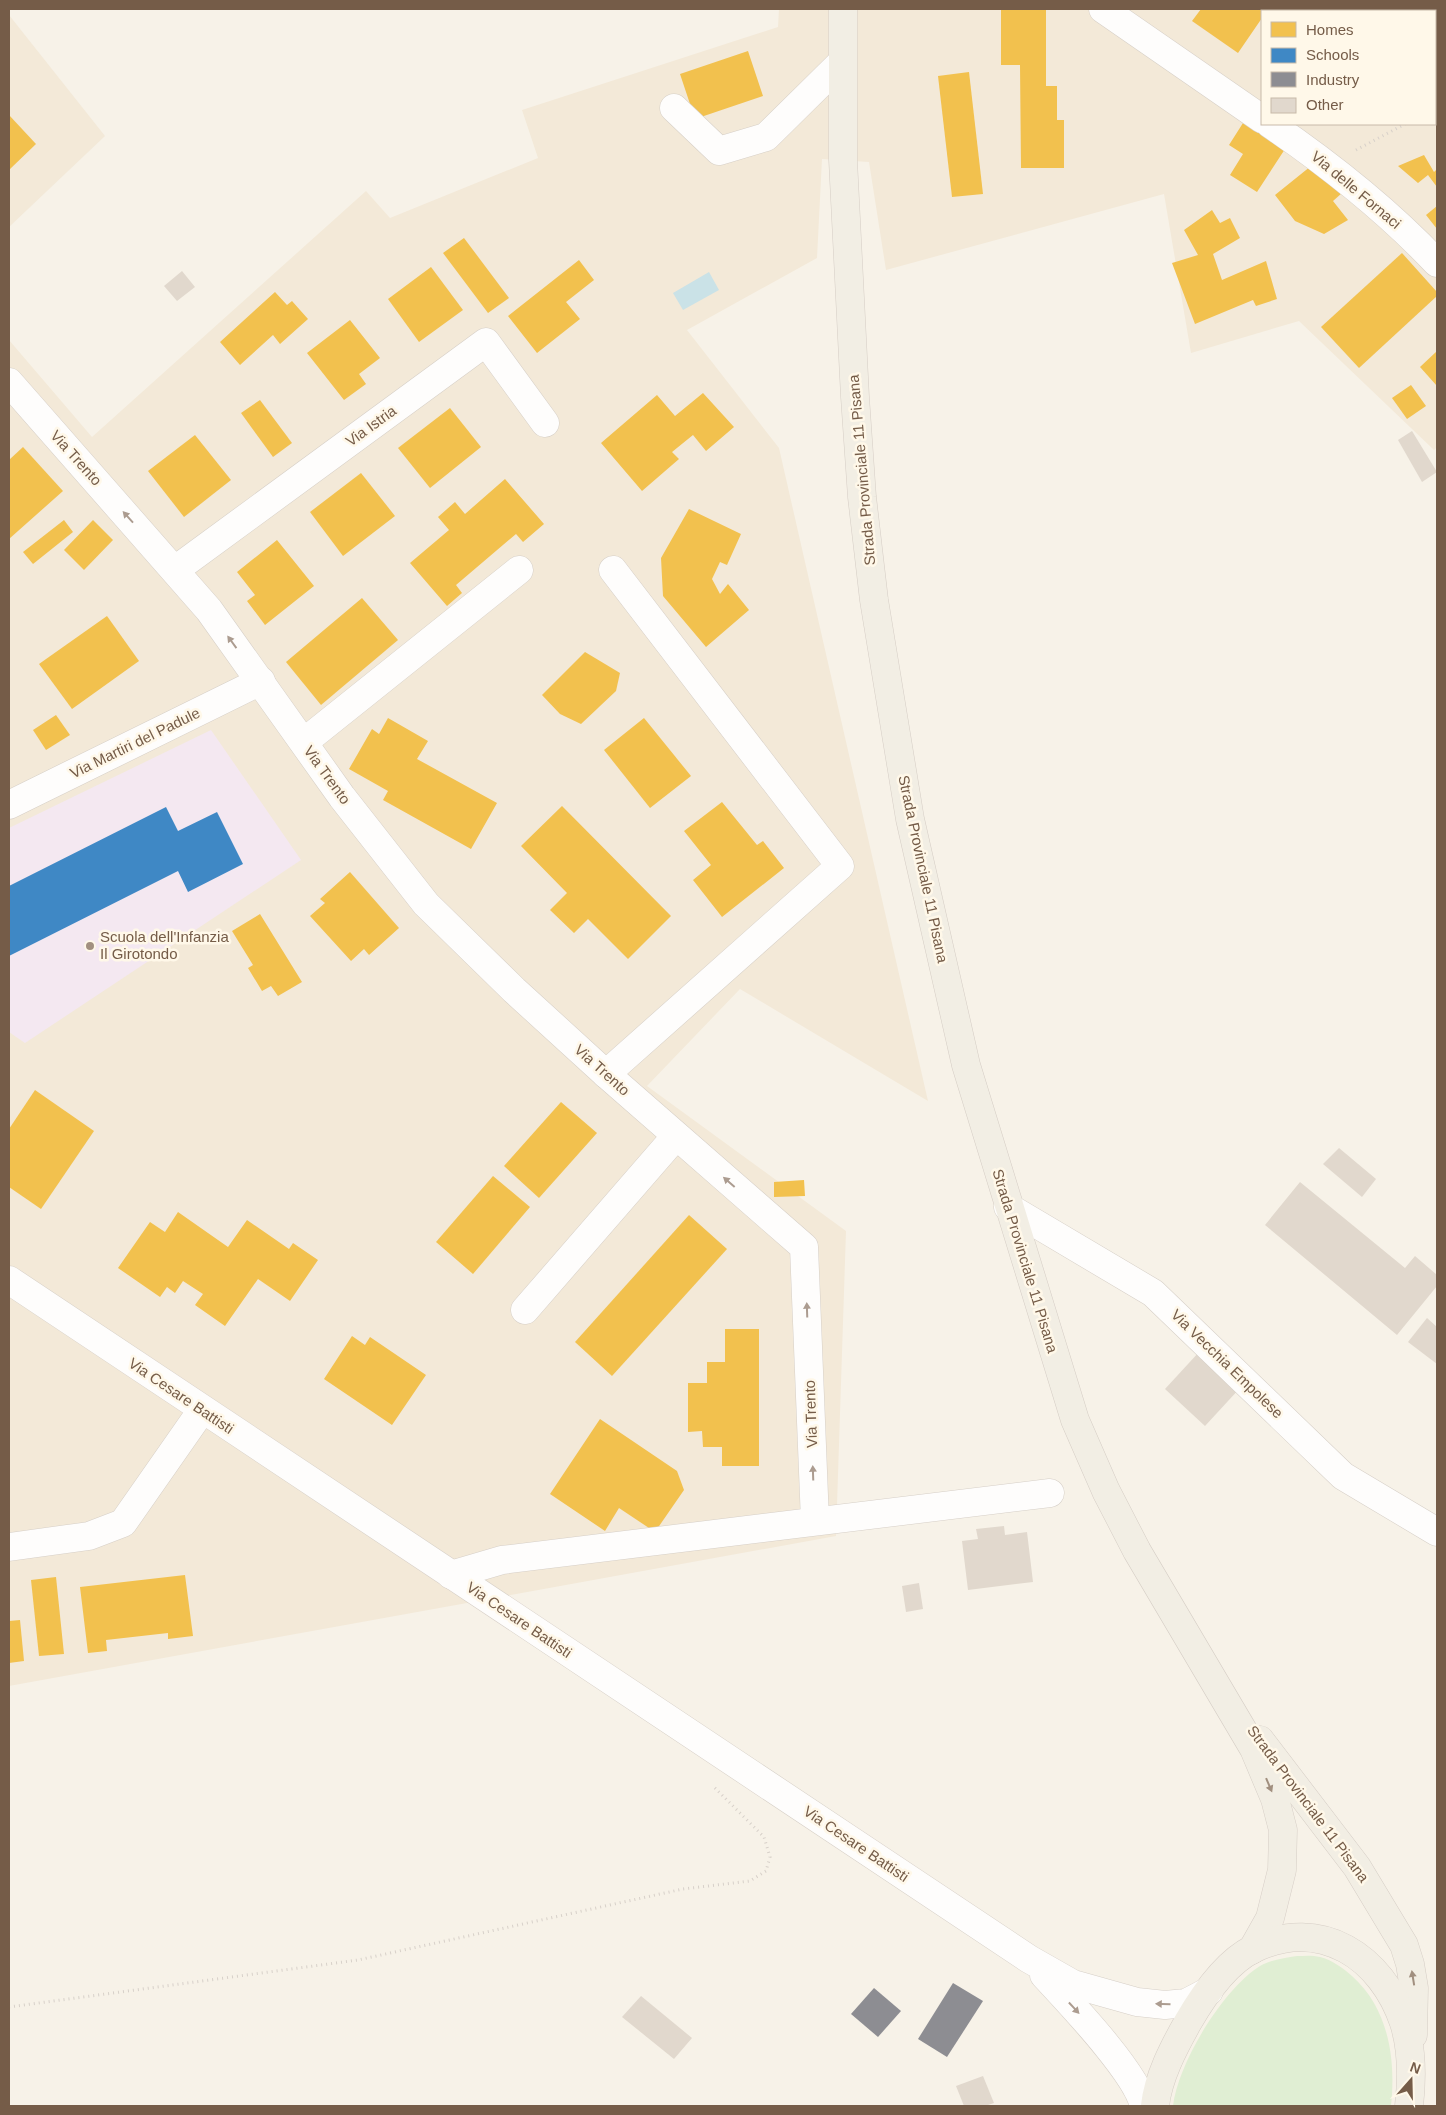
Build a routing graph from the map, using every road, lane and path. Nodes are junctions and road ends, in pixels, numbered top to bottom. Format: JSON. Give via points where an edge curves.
{"nodes":[{"id":1,"x":843,"y":9,"type":"edge"},
{"id":2,"x":1103,"y":9,"type":"edge"},
{"id":3,"x":842,"y":62,"type":"junction"},
{"id":4,"x":674,"y":108,"type":"dead end"},
{"id":5,"x":1261,"y":118,"type":"edge"},
{"id":6,"x":1271,"y":125,"type":"edge"},
{"id":7,"x":1403,"y":125,"type":"edge"},
{"id":8,"x":1329,"y":165,"type":"junction"},
{"id":9,"x":1437,"y":263,"type":"edge"},
{"id":10,"x":9,"y":382,"type":"edge"},
{"id":11,"x":544,"y":423,"type":"dead end"},
{"id":12,"x":175,"y":570,"type":"junction"},
{"id":13,"x":519,"y":570,"type":"dead end"},
{"id":14,"x":613,"y":570,"type":"dead end"},
{"id":15,"x":261,"y":681,"type":"junction"},
{"id":16,"x":304,"y":742,"type":"junction"},
{"id":17,"x":9,"y":805,"type":"edge"},
{"id":18,"x":606,"y":1074,"type":"junction"},
{"id":19,"x":676,"y":1136,"type":"junction"},
{"id":20,"x":1008,"y":1207,"type":"junction"},
{"id":21,"x":9,"y":1280,"type":"edge"},
{"id":22,"x":525,"y":1310,"type":"dead end"},
{"id":23,"x":202,"y":1410,"type":"junction"},
{"id":24,"x":1050,"y":1493,"type":"dead end"},
{"id":25,"x":815,"y":1521,"type":"junction"},
{"id":26,"x":1437,"y":1532,"type":"edge"},
{"id":27,"x":9,"y":1546,"type":"edge"},
{"id":28,"x":451,"y":1575,"type":"junction"},
{"id":29,"x":1213,"y":1680,"type":"junction"},
{"id":30,"x":711,"y":1784,"type":"dead end"},
{"id":31,"x":1252,"y":1950,"type":"junction"},
{"id":32,"x":1029,"y":1959,"type":"junction"},
{"id":33,"x":1209,"y":1991,"type":"junction"},
{"id":34,"x":9,"y":2007,"type":"edge"},
{"id":35,"x":1411,"y":2096,"type":"edge"},
{"id":36,"x":1144,"y":2106,"type":"edge"},
{"id":37,"x":1155,"y":2106,"type":"edge"}],
"edges":[{"from":1,"to":3,"type":"main road","name":"Strada Provinciale 11 Pisana"},
{"from":2,"to":5,"type":"street"},
{"from":3,"to":4,"type":"street","via":[[766,137],[719,150]]},
{"from":3,"to":20,"type":"main road","name":"Strada Provinciale 11 Pisana","via":[[843,160],[854,397],[874,600],[910,819],[966,1065]]},
{"from":6,"to":8,"type":"street","name":"Via delle Fornaci"},
{"from":7,"to":8,"type":"path"},
{"from":8,"to":9,"type":"street","name":"Via delle Fornaci","via":[[1414,238]]},
{"from":12,"to":10,"type":"street","name":"Via Trento","one_way":true},
{"from":11,"to":12,"type":"street","name":"Via Istria","via":[[486,342]]},
{"from":15,"to":12,"type":"street","name":"Via Trento","one_way":true},
{"from":13,"to":16,"type":"street"},
{"from":14,"to":18,"type":"street","via":[[840,866]]},
{"from":15,"to":16,"type":"street","name":"Via Trento"},
{"from":15,"to":17,"type":"street","name":"Via Martiri del Padule"},
{"from":16,"to":18,"type":"street","name":"Via Trento","via":[[426,904]]},
{"from":18,"to":19,"type":"street","name":"Via Trento"},
{"from":19,"to":22,"type":"street"},
{"from":25,"to":19,"type":"street","name":"Via Trento","one_way":true,"via":[[804,1247]]},
{"from":20,"to":26,"type":"street","name":"Via Vecchia Empolese","via":[[1154,1293],[1343,1476]]},
{"from":20,"to":29,"type":"main road","name":"Strada Provinciale 11 Pisana","via":[[1075,1420],[1106,1491],[1137,1550]]},
{"from":21,"to":23,"type":"street","name":"Via Cesare Battisti"},
{"from":23,"to":27,"type":"street","via":[[123,1524],[89,1536]]},
{"from":23,"to":28,"type":"street","name":"Via Cesare Battisti"},
{"from":24,"to":25,"type":"street"},
{"from":25,"to":28,"type":"street","via":[[502,1560]]},
{"from":28,"to":32,"type":"street","name":"Via Cesare Battisti"},
{"from":29,"to":31,"type":"main road","name":"Strada Provinciale 11 Pisana","one_way":true,"via":[[1254,1749],[1275,1799],[1283,1830],[1282,1870],[1276,1899],[1270,1918]]},
{"from":35,"to":29,"type":"main road","name":"Strada Provinciale 11 Pisana","one_way":true,"via":[[1414,1988],[1404,1945],[1357,1867]]},
{"from":30,"to":34,"type":"path","via":[[764,1836],[770,1857],[766,1872],[750,1881],[683,1889],[358,1960]]},
{"from":31,"to":33,"type":"main road","name":"Via Cesare Battisti","via":[[1229,1967]]},
{"from":31,"to":35,"type":"main road","name":"Via Cesare Battisti","via":[[1275,1941],[1324,1939],[1351,1951],[1374,1971],[1389,1990],[1404,2024],[1410,2057]]},
{"from":33,"to":32,"type":"street","name":"Via Cesare Battisti","one_way":true,"via":[[1186,2004],[1137,2002],[1073,1984]]},
{"from":32,"to":36,"type":"street","name":"Via Cesare Battisti","one_way":true,"via":[[1094,2031],[1132,2080]]},
{"from":33,"to":37,"type":"main road","name":"Via Cesare Battisti","via":[[1179,2038]]}]}
